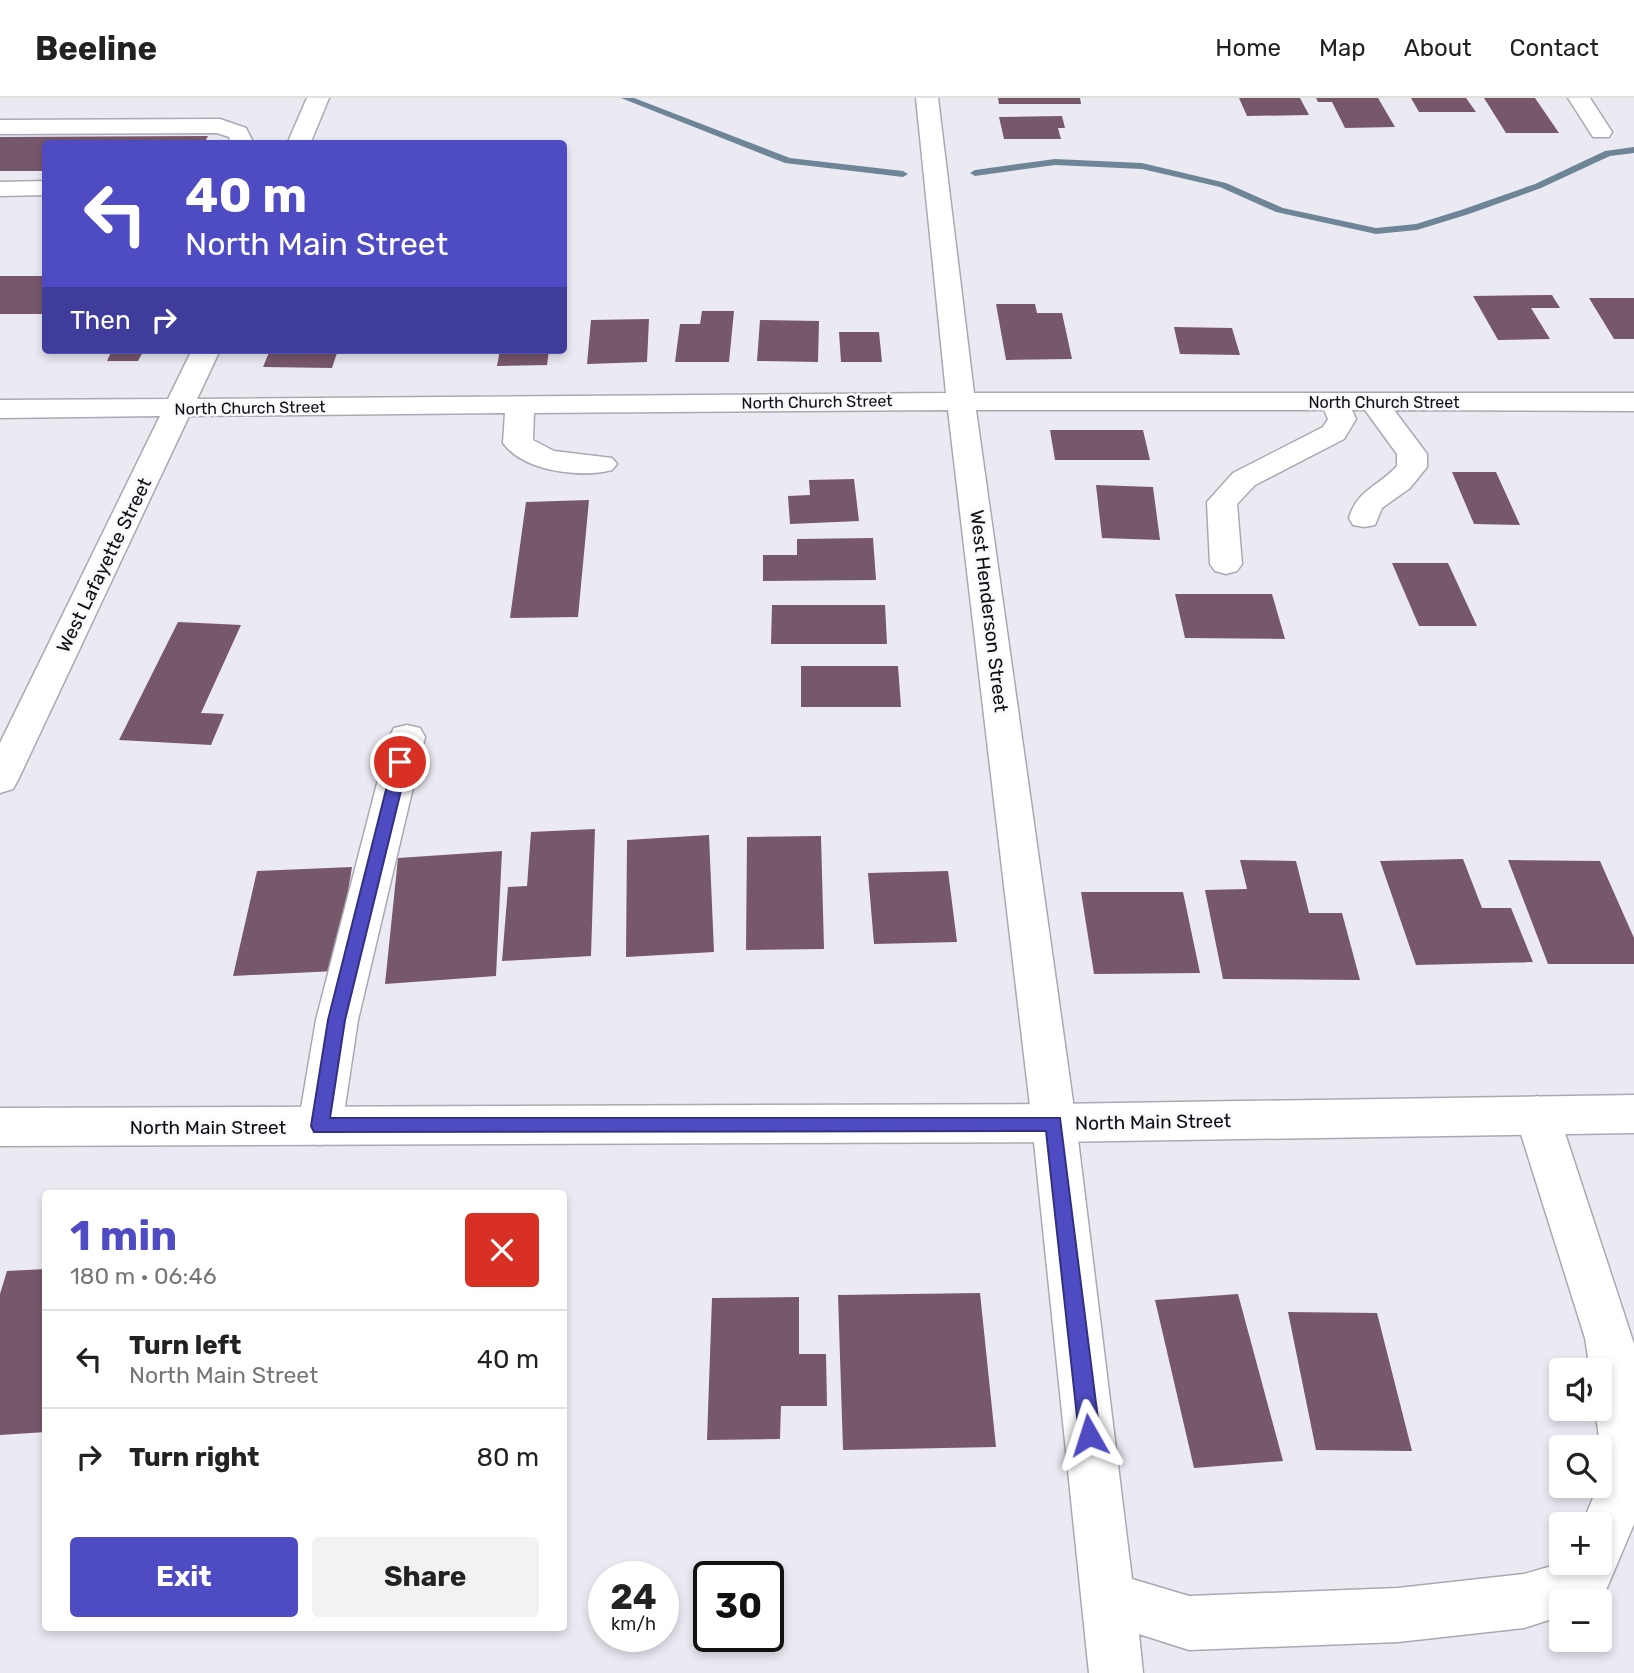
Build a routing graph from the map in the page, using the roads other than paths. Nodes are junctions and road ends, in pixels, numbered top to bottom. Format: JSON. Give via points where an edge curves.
{"nodes":[{"id":1,"x":318,"y":98,"type":"edge"},
{"id":2,"x":927,"y":98,"type":"edge"},
{"id":3,"x":1579,"y":98,"type":"edge"},
{"id":4,"x":0,"y":127,"type":"edge"},
{"id":5,"x":1601,"y":132,"type":"dead end"},
{"id":6,"x":242,"y":140,"type":"edge"},
{"id":7,"x":300,"y":140,"type":"edge"},
{"id":8,"x":0,"y":188,"type":"edge"},
{"id":9,"x":42,"y":188,"type":"edge"},
{"id":10,"x":204,"y":354,"type":"edge"},
{"id":11,"x":961,"y":401,"type":"junction"},
{"id":12,"x":1334,"y":402,"type":"junction"},
{"id":13,"x":1373,"y":402,"type":"junction"},
{"id":14,"x":1634,"y":402,"type":"edge"},
{"id":15,"x":520,"y":406,"type":"junction"},
{"id":16,"x":0,"y":409,"type":"edge"},
{"id":17,"x":180,"y":409,"type":"junction"},
{"id":18,"x":602,"y":464,"type":"dead end"},
{"id":19,"x":1364,"y":518,"type":"dead end"},
{"id":20,"x":1226,"y":564,"type":"dead end"},
{"id":21,"x":407,"y":737,"type":"dead end"},
{"id":22,"x":0,"y":780,"type":"edge"},
{"id":23,"x":1634,"y":1114,"type":"edge"},
{"id":24,"x":1537,"y":1115,"type":"junction"},
{"id":25,"x":1054,"y":1123,"type":"junction"},
{"id":26,"x":320,"y":1126,"type":"junction"},
{"id":27,"x":0,"y":1127,"type":"edge"},
{"id":28,"x":1612,"y":1515,"type":"edge"},
{"id":29,"x":1586,"y":1575,"type":"edge"},
{"id":30,"x":1108,"y":1598,"type":"junction"},
{"id":31,"x":1116,"y":1673,"type":"edge"}],
"edges":[{"from":1,"to":7,"type":"street"},
{"from":2,"to":11,"type":"street","name":"West Henderson Street"},
{"from":3,"to":5,"type":"street"},
{"from":4,"to":6,"type":"street","via":[[220,126],[239,133]]},
{"from":8,"to":9,"type":"street"},
{"from":10,"to":17,"type":"street","name":"West Lafayette Street"},
{"from":11,"to":12,"type":"street","name":"North Church Street"},
{"from":11,"to":15,"type":"street","name":"North Church Street"},
{"from":11,"to":25,"type":"street","name":"West Henderson Street"},
{"from":12,"to":13,"type":"street","name":"North Church Street"},
{"from":12,"to":20,"type":"street","via":[[1342,419],[1334,433],[1244,479],[1222,502]]},
{"from":13,"to":14,"type":"street","name":"North Church Street"},
{"from":13,"to":19,"type":"street","via":[[1412,454],[1412,467],[1368,504]]},
{"from":15,"to":17,"type":"street","name":"North Church Street"},
{"from":15,"to":18,"type":"street","via":[[518,443],[529,454]]},
{"from":16,"to":17,"type":"street","name":"North Church Street"},
{"from":17,"to":22,"type":"street","name":"West Lafayette Street"},
{"from":21,"to":26,"type":"street","via":[[337,1020]]},
{"from":23,"to":24,"type":"street","name":"North Main Street"},
{"from":24,"to":25,"type":"street","name":"North Main Street"},
{"from":24,"to":28,"type":"street","via":[[1609,1338],[1630,1473]]},
{"from":25,"to":26,"type":"street","name":"North Main Street"},
{"from":25,"to":30,"type":"street","name":"West Henderson Street"},
{"from":26,"to":27,"type":"street","name":"North Main Street"},
{"from":29,"to":30,"type":"street","via":[[1582,1583],[1524,1601],[1398,1615],[1189,1623]]},
{"from":30,"to":31,"type":"street","name":"West Henderson Street"}]}
